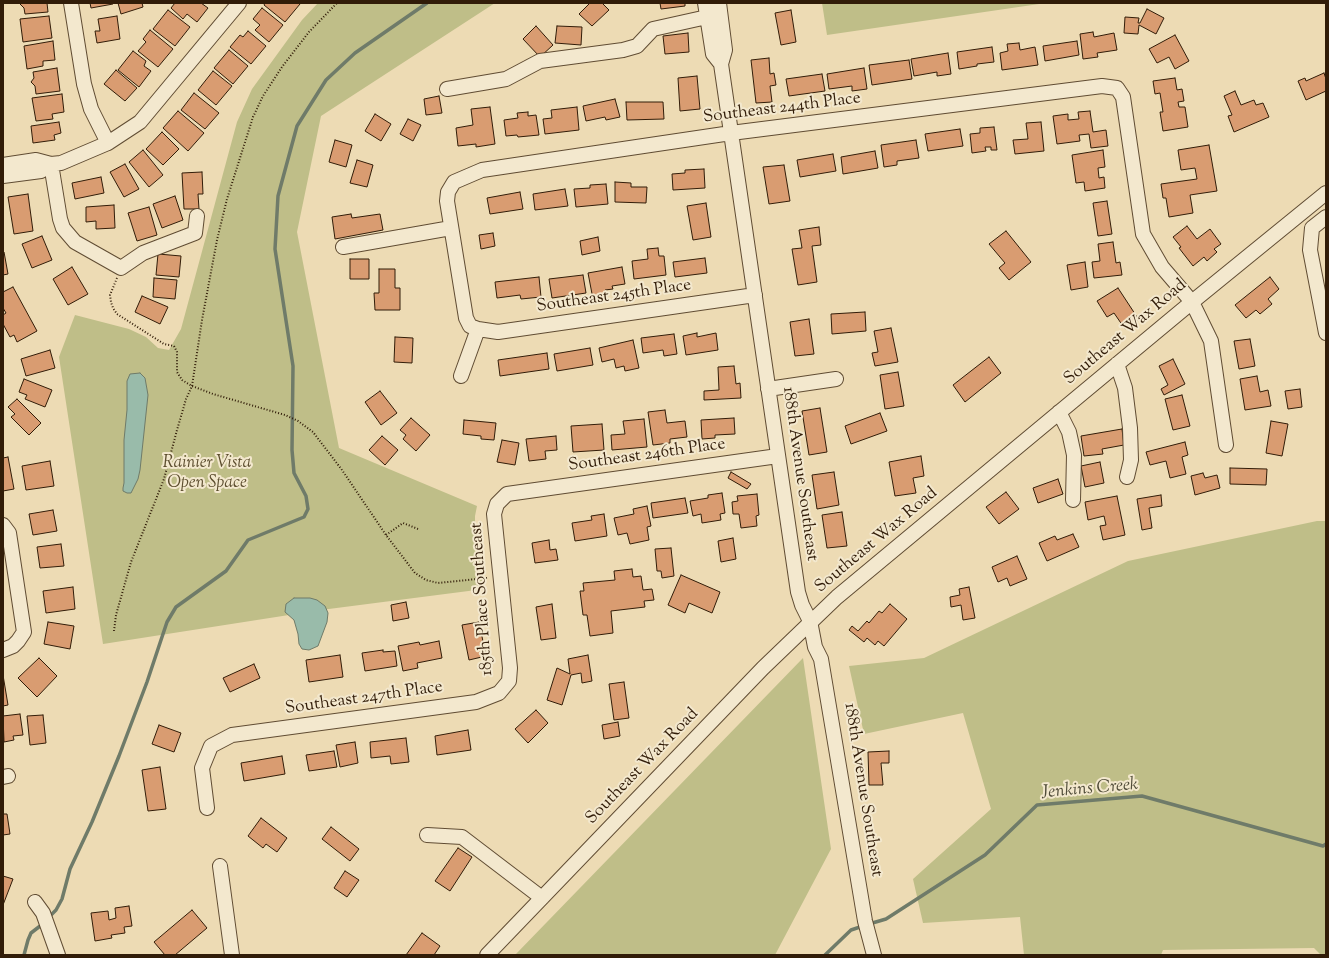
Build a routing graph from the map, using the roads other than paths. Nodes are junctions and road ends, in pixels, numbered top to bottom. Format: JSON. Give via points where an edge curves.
{"nodes":[{"id":1,"x":70,"y":3,"type":"edge"},
{"id":2,"x":239,"y":3,"type":"edge"},
{"id":3,"x":705,"y":3,"type":"edge"},
{"id":4,"x":719,"y":3,"type":"edge"},
{"id":5,"x":707,"y":17,"type":"junction"},
{"id":6,"x":721,"y":64,"type":"junction"},
{"id":7,"x":447,"y":88,"type":"dead end"},
{"id":8,"x":731,"y":133,"type":"junction"},
{"id":9,"x":108,"y":143,"type":"junction"},
{"id":10,"x":51,"y":164,"type":"junction"},
{"id":11,"x":3,"y":165,"type":"edge"},
{"id":12,"x":3,"y":176,"type":"edge"},
{"id":13,"x":1326,"y":193,"type":"edge"},
{"id":14,"x":197,"y":216,"type":"dead end"},
{"id":15,"x":1326,"y":217,"type":"edge"},
{"id":16,"x":451,"y":228,"type":"junction"},
{"id":17,"x":343,"y":246,"type":"dead end"},
{"id":18,"x":755,"y":295,"type":"junction"},
{"id":19,"x":1192,"y":302,"type":"junction"},
{"id":20,"x":478,"y":329,"type":"junction"},
{"id":21,"x":1326,"y":333,"type":"edge"},
{"id":22,"x":1117,"y":364,"type":"junction"},
{"id":23,"x":461,"y":376,"type":"dead end"},
{"id":24,"x":836,"y":379,"type":"dead end"},
{"id":25,"x":768,"y":389,"type":"junction"},
{"id":26,"x":1059,"y":412,"type":"junction"},
{"id":27,"x":1226,"y":445,"type":"dead end"},
{"id":28,"x":778,"y":456,"type":"junction"},
{"id":29,"x":1127,"y":477,"type":"dead end"},
{"id":30,"x":521,"y":492,"type":"joint"},
{"id":31,"x":1073,"y":500,"type":"dead end"},
{"id":32,"x":3,"y":525,"type":"edge"},
{"id":33,"x":810,"y":621,"type":"junction"},
{"id":34,"x":3,"y":650,"type":"edge"},
{"id":35,"x":499,"y":693,"type":"joint"},
{"id":36,"x":207,"y":808,"type":"dead end"},
{"id":37,"x":427,"y":835,"type":"dead end"},
{"id":38,"x":220,"y":866,"type":"dead end"},
{"id":39,"x":542,"y":898,"type":"junction"},
{"id":40,"x":35,"y":902,"type":"dead end"},
{"id":41,"x":58,"y":955,"type":"edge"},
{"id":42,"x":232,"y":955,"type":"edge"},
{"id":43,"x":487,"y":955,"type":"edge"},
{"id":44,"x":874,"y":955,"type":"edge"}],
"edges":[{"from":1,"to":9,"type":"street","via":[[84,84],[91,109]]},
{"from":2,"to":9,"type":"street","via":[[140,122]]},
{"from":3,"to":5,"type":"street","name":"188th Avenue Southeast"},
{"from":4,"to":6,"type":"street","name":"188th Avenue Southeast","via":[[725,50]]},
{"from":5,"to":6,"type":"street","name":"188th Avenue Southeast","via":[[713,54]]},
{"from":5,"to":7,"type":"street","via":[[653,29],[637,46],[623,50],[540,60],[506,79]]},
{"from":6,"to":8,"type":"street","name":"188th Avenue Southeast"},
{"from":8,"to":16,"type":"street","name":"Southeast 244th Place","via":[[482,170],[454,182],[448,192]]},
{"from":8,"to":18,"type":"street","name":"188th Avenue Southeast"},
{"from":8,"to":19,"type":"street","name":"Southeast 244th Place","via":[[1102,86],[1117,88],[1122,97],[1143,234],[1162,267]]},
{"from":9,"to":10,"type":"street","via":[[61,163]]},
{"from":10,"to":11,"type":"street","via":[[36,160]]},
{"from":10,"to":12,"type":"street","via":[[41,171]]},
{"from":10,"to":14,"type":"street","via":[[63,228],[75,242],[121,268],[143,253],[195,233]]},
{"from":13,"to":19,"type":"street","name":"Southeast Wax Road"},
{"from":15,"to":21,"type":"street","via":[[1312,228],[1310,250]]},
{"from":16,"to":17,"type":"street"},
{"from":16,"to":20,"type":"street","via":[[466,318],[470,326]]},
{"from":18,"to":20,"type":"street","name":"Southeast 245th Place","via":[[498,332]]},
{"from":18,"to":25,"type":"street","name":"188th Avenue Southeast"},
{"from":19,"to":22,"type":"street","name":"Southeast Wax Road"},
{"from":19,"to":27,"type":"street","via":[[1211,341]]},
{"from":20,"to":23,"type":"street"},
{"from":22,"to":26,"type":"street","name":"Southeast Wax Road"},
{"from":22,"to":29,"type":"street","via":[[1125,388],[1130,428],[1131,460]]},
{"from":24,"to":25,"type":"street"},
{"from":25,"to":28,"type":"street","name":"188th Avenue Southeast"},
{"from":26,"to":31,"type":"street","via":[[1069,432],[1074,455]]},
{"from":26,"to":33,"type":"street","name":"Southeast Wax Road"},
{"from":28,"to":30,"type":"street","name":"Southeast 246th Place"},
{"from":28,"to":33,"type":"street","name":"188th Avenue Southeast","via":[[798,592]]},
{"from":30,"to":35,"type":"street","name":"185th Place Southeast","via":[[507,494],[497,504],[494,514],[510,668],[509,681]]},
{"from":32,"to":34,"type":"street","via":[[9,532],[24,632],[13,646]]},
{"from":33,"to":39,"type":"street","name":"Southeast Wax Road"},
{"from":33,"to":44,"type":"street","name":"188th Avenue Southeast","via":[[815,647],[822,658],[866,925]]},
{"from":35,"to":36,"type":"street","name":"Southeast 247th Place","via":[[476,702],[232,734],[211,746],[202,768]]},
{"from":37,"to":39,"type":"street","via":[[462,837]]},
{"from":38,"to":42,"type":"street"},
{"from":39,"to":43,"type":"street","name":"Southeast Wax Road"},
{"from":40,"to":41,"type":"street","via":[[43,913]]}]}
